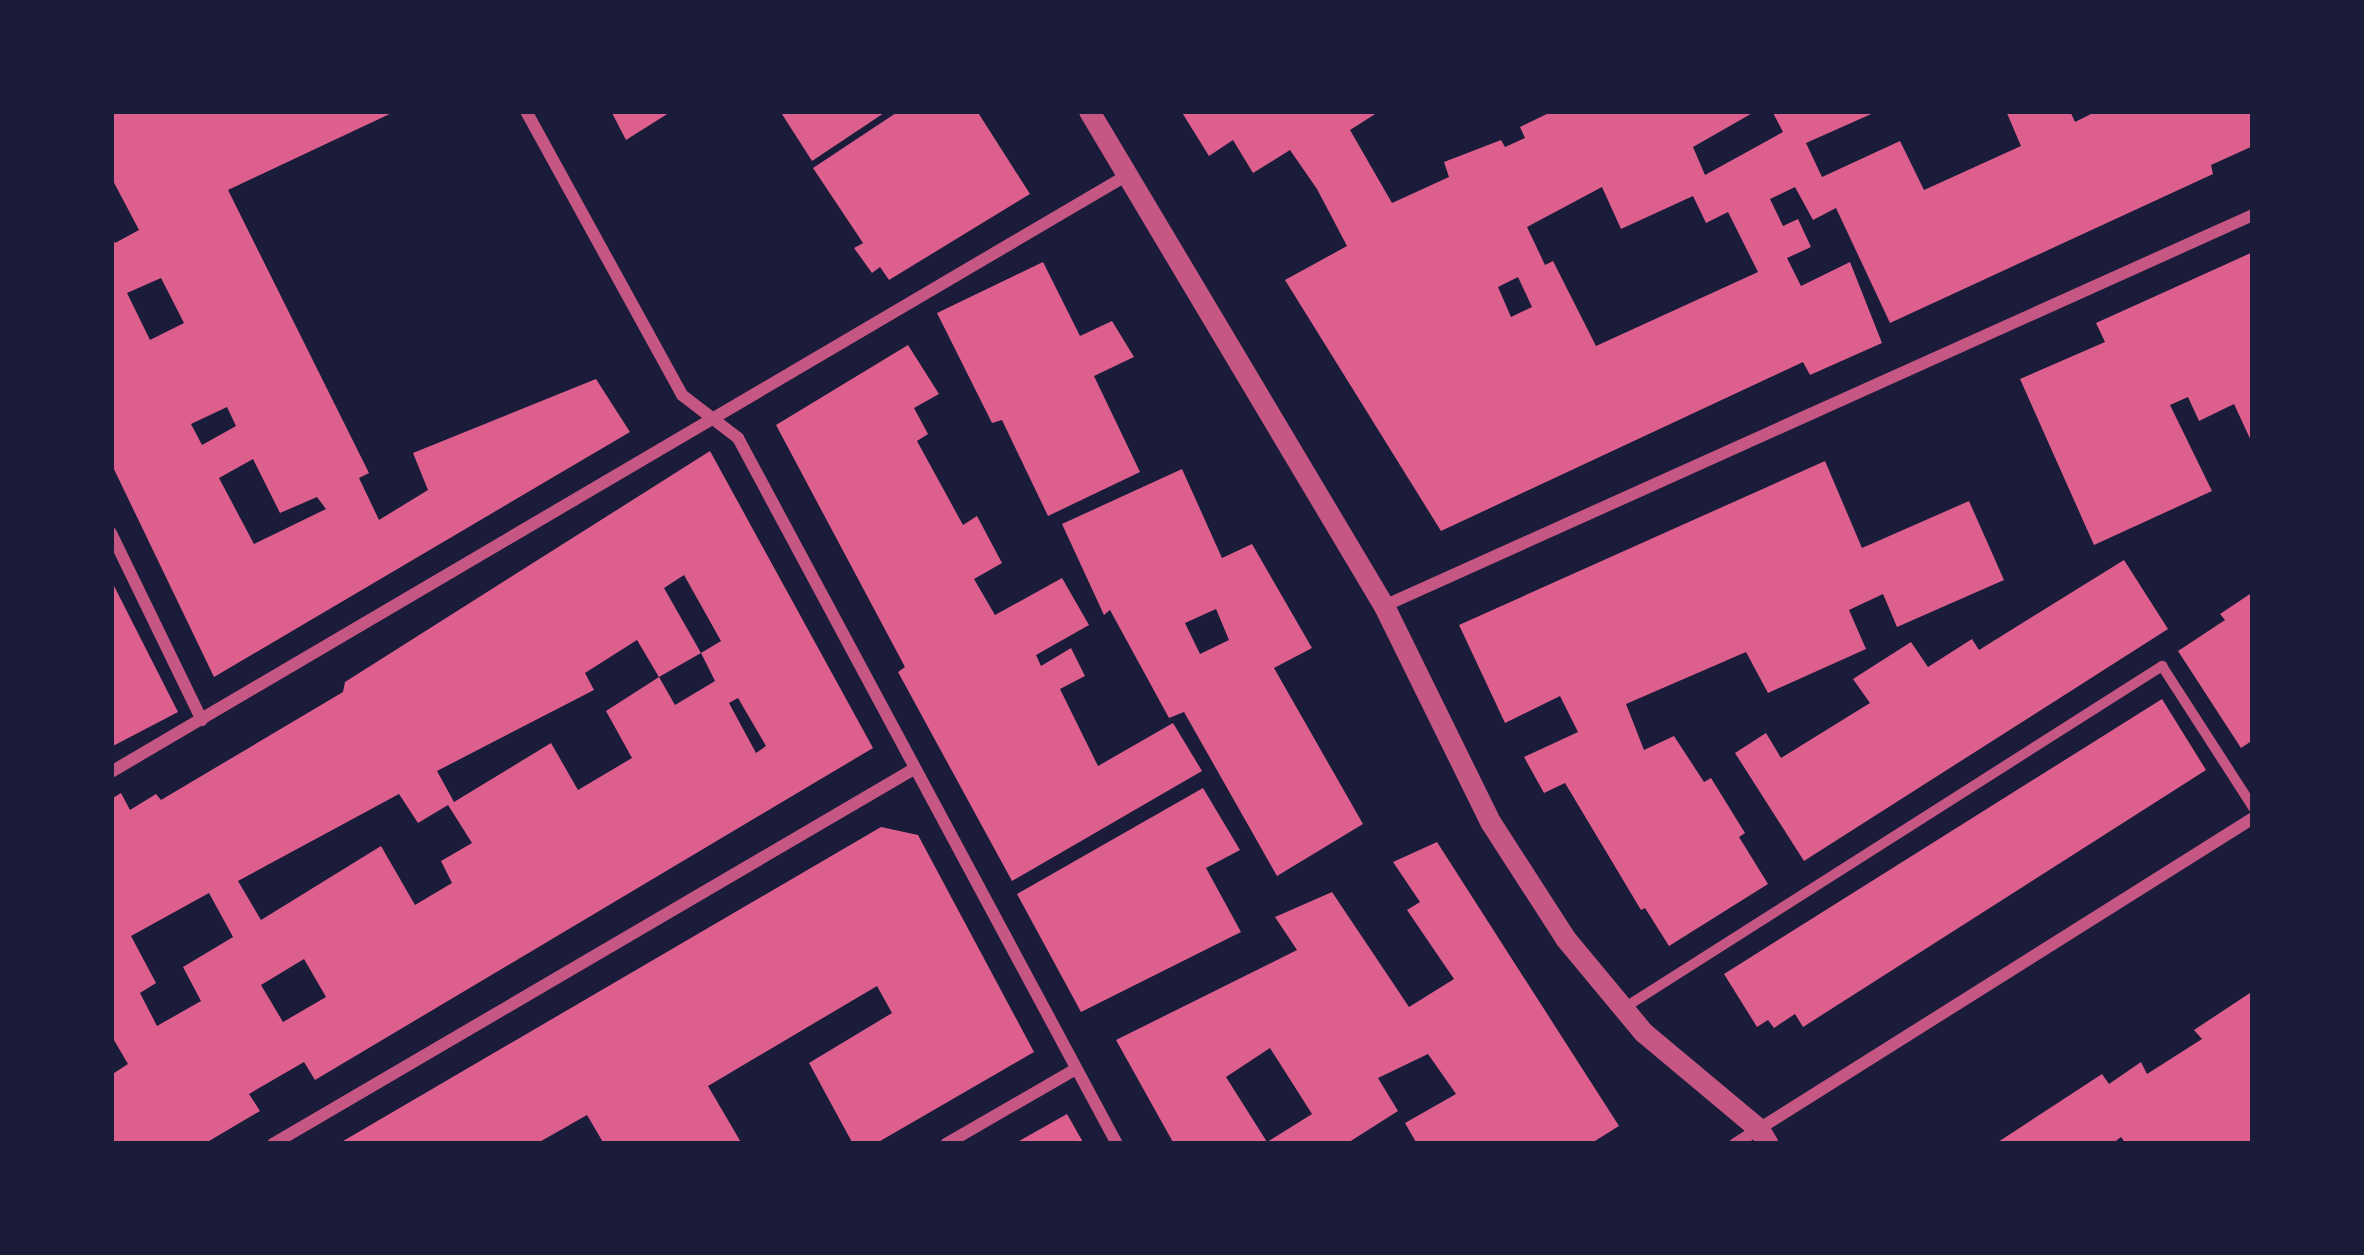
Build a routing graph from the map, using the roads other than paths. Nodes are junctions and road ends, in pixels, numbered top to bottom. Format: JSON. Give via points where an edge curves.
{"nodes":[{"id":1,"x":526,"y":111,"type":"edge"},
{"id":2,"x":1089,"y":111,"type":"edge"},
{"id":3,"x":1129,"y":174,"type":"junction"},
{"id":4,"x":2253,"y":215,"type":"edge"},
{"id":5,"x":711,"y":418,"type":"junction"},
{"id":6,"x":111,"y":533,"type":"edge"},
{"id":7,"x":1384,"y":606,"type":"junction"},
{"id":8,"x":202,"y":720,"type":"junction"},
{"id":9,"x":914,"y":769,"type":"junction"},
{"id":10,"x":111,"y":772,"type":"edge"},
{"id":11,"x":2253,"y":807,"type":"edge"},
{"id":12,"x":2253,"y":818,"type":"edge"},
{"id":13,"x":1624,"y":1008,"type":"junction"},
{"id":14,"x":1076,"y":1069,"type":"junction"},
{"id":15,"x":1764,"y":1137,"type":"edge"},
{"id":16,"x":273,"y":1144,"type":"edge"},
{"id":17,"x":946,"y":1144,"type":"edge"},
{"id":18,"x":1117,"y":1144,"type":"edge"},
{"id":19,"x":1736,"y":1144,"type":"edge"}],
"edges":[{"from":1,"to":5,"type":"street","via":[[682,395]]},
{"from":2,"to":3,"type":"street"},
{"from":3,"to":5,"type":"street"},
{"from":3,"to":7,"type":"street"},
{"from":4,"to":7,"type":"street"},
{"from":5,"to":8,"type":"street"},
{"from":5,"to":9,"type":"street","via":[[738,438]]},
{"from":6,"to":8,"type":"street"},
{"from":7,"to":13,"type":"street","via":[[1491,823],[1565,938]]},
{"from":8,"to":10,"type":"street"},
{"from":9,"to":14,"type":"street"},
{"from":9,"to":16,"type":"street"},
{"from":11,"to":13,"type":"street","via":[[2162,666]]},
{"from":12,"to":15,"type":"street"},
{"from":13,"to":15,"type":"street"},
{"from":14,"to":17,"type":"street"},
{"from":14,"to":18,"type":"street"},
{"from":15,"to":19,"type":"street"}]}
